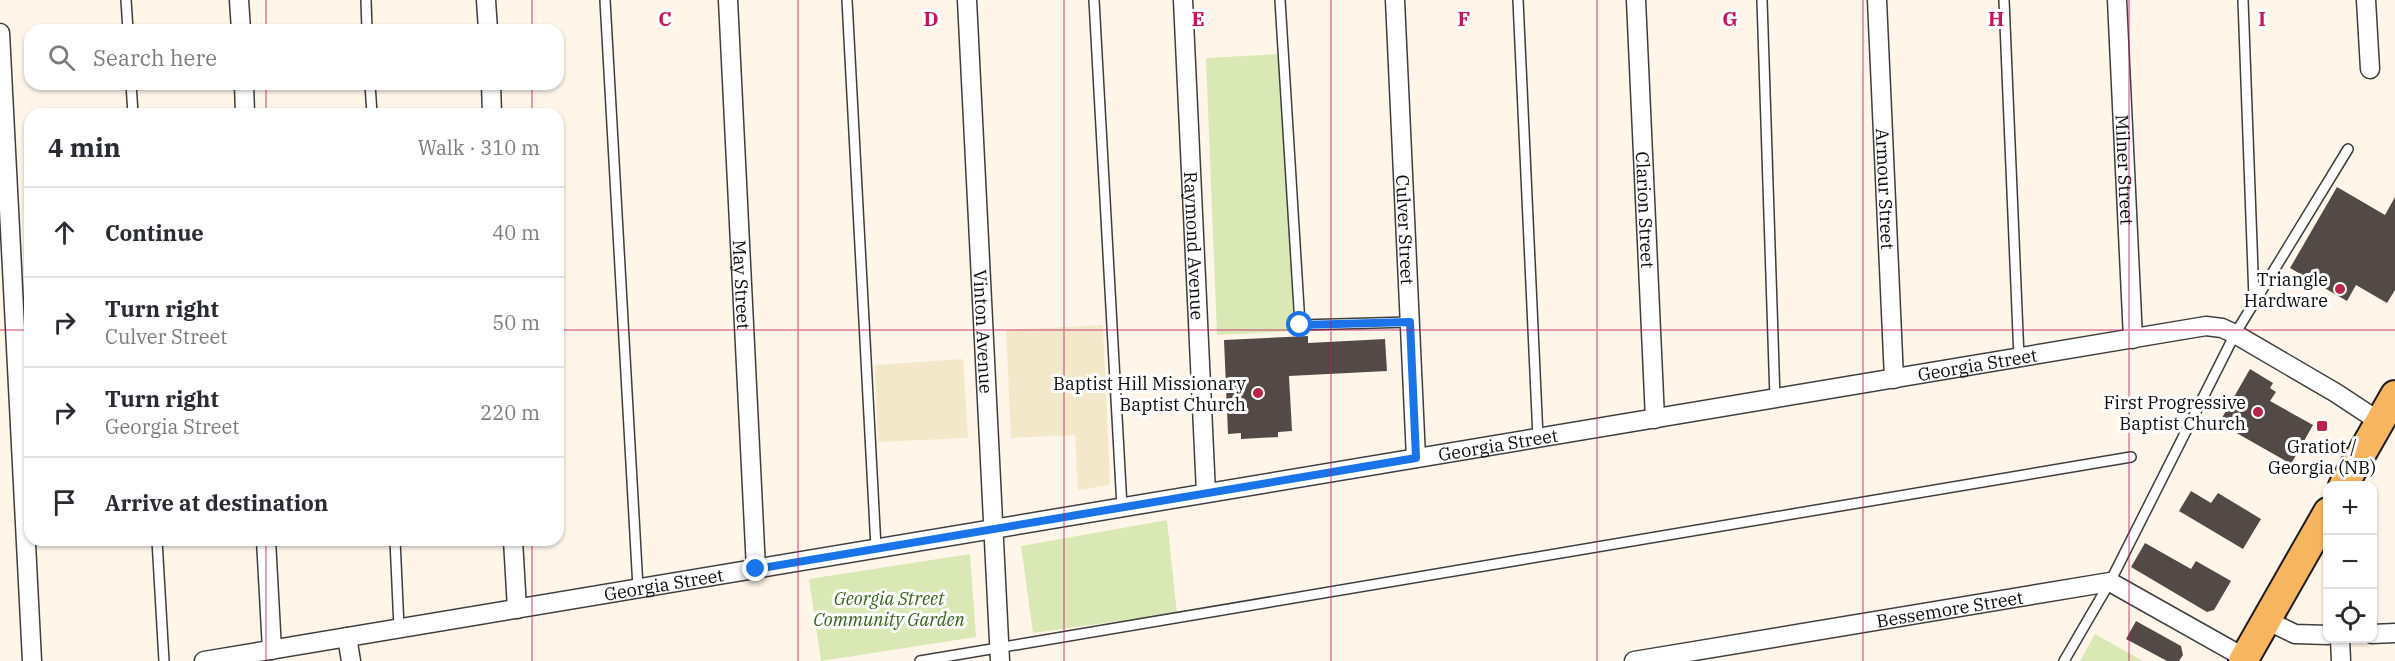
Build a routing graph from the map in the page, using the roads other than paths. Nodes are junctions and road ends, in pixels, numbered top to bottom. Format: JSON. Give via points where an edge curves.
{"nodes":[{"id":1,"x":126,"y":0,"type":"edge"},
{"id":2,"x":239,"y":0,"type":"edge"},
{"id":3,"x":366,"y":0,"type":"edge"},
{"id":4,"x":486,"y":0,"type":"edge"},
{"id":5,"x":604,"y":0,"type":"edge"},
{"id":6,"x":728,"y":0,"type":"edge"},
{"id":7,"x":847,"y":0,"type":"edge"},
{"id":8,"x":967,"y":0,"type":"edge"},
{"id":9,"x":1094,"y":0,"type":"edge"},
{"id":10,"x":1183,"y":0,"type":"edge"},
{"id":11,"x":1280,"y":0,"type":"edge"},
{"id":12,"x":1395,"y":0,"type":"edge"},
{"id":13,"x":1518,"y":0,"type":"edge"},
{"id":14,"x":1636,"y":0,"type":"edge"},
{"id":15,"x":1762,"y":0,"type":"edge"},
{"id":16,"x":1877,"y":0,"type":"edge"},
{"id":17,"x":2004,"y":0,"type":"edge"},
{"id":18,"x":2117,"y":0,"type":"edge"},
{"id":19,"x":2243,"y":0,"type":"edge"},
{"id":20,"x":2366,"y":0,"type":"edge"},
{"id":21,"x":128,"y":24,"type":"edge"},
{"id":22,"x":241,"y":24,"type":"edge"},
{"id":23,"x":368,"y":24,"type":"edge"},
{"id":24,"x":488,"y":24,"type":"edge"},
{"id":25,"x":0,"y":33,"type":"edge"},
{"id":26,"x":2370,"y":69,"type":"dead end"},
{"id":27,"x":131,"y":90,"type":"edge"},
{"id":28,"x":244,"y":90,"type":"edge"},
{"id":29,"x":370,"y":90,"type":"edge"},
{"id":30,"x":490,"y":90,"type":"edge"},
{"id":31,"x":133,"y":108,"type":"edge"},
{"id":32,"x":245,"y":108,"type":"edge"},
{"id":33,"x":372,"y":108,"type":"edge"},
{"id":34,"x":492,"y":108,"type":"edge"},
{"id":35,"x":2348,"y":149,"type":"dead end"},
{"id":36,"x":2254,"y":299,"type":"junction"},
{"id":37,"x":1410,"y":322,"type":"junction"},
{"id":38,"x":2235,"y":334,"type":"junction"},
{"id":39,"x":2133,"y":339,"type":"junction"},
{"id":40,"x":2019,"y":358,"type":"junction"},
{"id":41,"x":1894,"y":379,"type":"junction"},
{"id":42,"x":2395,"y":395,"type":"edge"},
{"id":43,"x":1775,"y":399,"type":"junction"},
{"id":44,"x":1655,"y":419,"type":"junction"},
{"id":45,"x":2380,"y":422,"type":"junction"},
{"id":46,"x":1538,"y":438,"type":"junction"},
{"id":47,"x":2131,"y":457,"type":"dead end"},
{"id":48,"x":1416,"y":458,"type":"junction"},
{"id":49,"x":2346,"y":481,"type":"edge"},
{"id":50,"x":1206,"y":493,"type":"junction"},
{"id":51,"x":24,"y":504,"type":"edge"},
{"id":52,"x":1122,"y":507,"type":"junction"},
{"id":53,"x":2323,"y":521,"type":"edge"},
{"id":54,"x":992,"y":528,"type":"junction"},
{"id":55,"x":26,"y":546,"type":"edge"},
{"id":56,"x":157,"y":546,"type":"edge"},
{"id":57,"x":267,"y":546,"type":"edge"},
{"id":58,"x":395,"y":546,"type":"edge"},
{"id":59,"x":513,"y":546,"type":"edge"},
{"id":60,"x":876,"y":548,"type":"junction"},
{"id":61,"x":756,"y":569,"type":"junction"},
{"id":62,"x":2110,"y":582,"type":"junction"},
{"id":63,"x":638,"y":588,"type":"junction"},
{"id":64,"x":517,"y":609,"type":"junction"},
{"id":65,"x":2266,"y":620,"type":"junction"},
{"id":66,"x":399,"y":628,"type":"junction"},
{"id":67,"x":2395,"y":633,"type":"edge"},
{"id":68,"x":2377,"y":634,"type":"edge"},
{"id":69,"x":2323,"y":635,"type":"edge"},
{"id":70,"x":347,"y":637,"type":"junction"},
{"id":71,"x":2340,"y":643,"type":"edge"},
{"id":72,"x":272,"y":650,"type":"junction"},
{"id":73,"x":999,"y":654,"type":"edge"},
{"id":74,"x":2244,"y":659,"type":"edge"},
{"id":75,"x":32,"y":661,"type":"edge"},
{"id":76,"x":164,"y":661,"type":"edge"},
{"id":77,"x":204,"y":661,"type":"edge"},
{"id":78,"x":351,"y":661,"type":"edge"},
{"id":79,"x":920,"y":661,"type":"edge"},
{"id":80,"x":1635,"y":661,"type":"edge"},
{"id":81,"x":2064,"y":661,"type":"edge"},
{"id":82,"x":2341,"y":661,"type":"edge"}],
"edges":[{"from":1,"to":21,"type":"lane"},
{"from":2,"to":22,"type":"street"},
{"from":3,"to":23,"type":"lane"},
{"from":4,"to":24,"type":"street"},
{"from":5,"to":63,"type":"lane"},
{"from":6,"to":61,"type":"street","name":"May Street"},
{"from":7,"to":60,"type":"lane"},
{"from":8,"to":54,"type":"street","name":"Vinton Avenue"},
{"from":9,"to":52,"type":"lane"},
{"from":10,"to":50,"type":"street","name":"Raymond Avenue"},
{"from":11,"to":37,"type":"lane","via":[[1300,325]]},
{"from":12,"to":37,"type":"street","name":"Culver Street"},
{"from":13,"to":46,"type":"lane"},
{"from":14,"to":44,"type":"street","name":"Clarion Street"},
{"from":15,"to":43,"type":"lane"},
{"from":16,"to":41,"type":"street","name":"Armour Street"},
{"from":17,"to":40,"type":"lane"},
{"from":18,"to":39,"type":"street","name":"Milner Street"},
{"from":19,"to":36,"type":"lane"},
{"from":20,"to":26,"type":"street"},
{"from":25,"to":51,"type":"street"},
{"from":27,"to":31,"type":"lane"},
{"from":28,"to":32,"type":"street"},
{"from":29,"to":33,"type":"lane"},
{"from":30,"to":34,"type":"street"},
{"from":35,"to":36,"type":"lane"},
{"from":36,"to":38,"type":"lane"},
{"from":37,"to":48,"type":"street","name":"Culver Street"},
{"from":38,"to":39,"type":"street","name":"Georgia Street","via":[[2206,326]]},
{"from":38,"to":45,"type":"street","name":"Georgia Street"},
{"from":38,"to":62,"type":"lane"},
{"from":39,"to":40,"type":"street","name":"Georgia Street"},
{"from":40,"to":41,"type":"street","name":"Georgia Street"},
{"from":41,"to":43,"type":"street","name":"Georgia Street"},
{"from":42,"to":45,"type":"main road"},
{"from":43,"to":44,"type":"street","name":"Georgia Street"},
{"from":44,"to":46,"type":"street","name":"Georgia Street"},
{"from":45,"to":49,"type":"main road"},
{"from":46,"to":48,"type":"street","name":"Georgia Street"},
{"from":47,"to":73,"type":"lane"},
{"from":48,"to":50,"type":"street","name":"Georgia Street"},
{"from":50,"to":52,"type":"street","name":"Georgia Street"},
{"from":52,"to":54,"type":"street","name":"Georgia Street"},
{"from":53,"to":65,"type":"main road"},
{"from":54,"to":60,"type":"street","name":"Georgia Street"},
{"from":54,"to":73,"type":"street","name":"Vinton Avenue"},
{"from":55,"to":75,"type":"street"},
{"from":56,"to":76,"type":"lane"},
{"from":57,"to":72,"type":"street"},
{"from":58,"to":66,"type":"lane"},
{"from":59,"to":64,"type":"street"},
{"from":60,"to":61,"type":"street","name":"Georgia Street"},
{"from":61,"to":63,"type":"street","name":"Georgia Street"},
{"from":62,"to":74,"type":"street"},
{"from":62,"to":80,"type":"street","name":"Bessemore Street"},
{"from":62,"to":81,"type":"lane"},
{"from":63,"to":64,"type":"street","name":"Georgia Street"},
{"from":64,"to":66,"type":"street","name":"Georgia Street"},
{"from":65,"to":69,"type":"street","via":[[2295,634]]},
{"from":65,"to":74,"type":"main road"},
{"from":66,"to":70,"type":"street","name":"Georgia Street"},
{"from":67,"to":68,"type":"street"},
{"from":70,"to":72,"type":"street","name":"Georgia Street"},
{"from":70,"to":78,"type":"street"},
{"from":71,"to":82,"type":"street"},
{"from":72,"to":77,"type":"street","name":"Georgia Street"},
{"from":73,"to":79,"type":"lane"}]}
